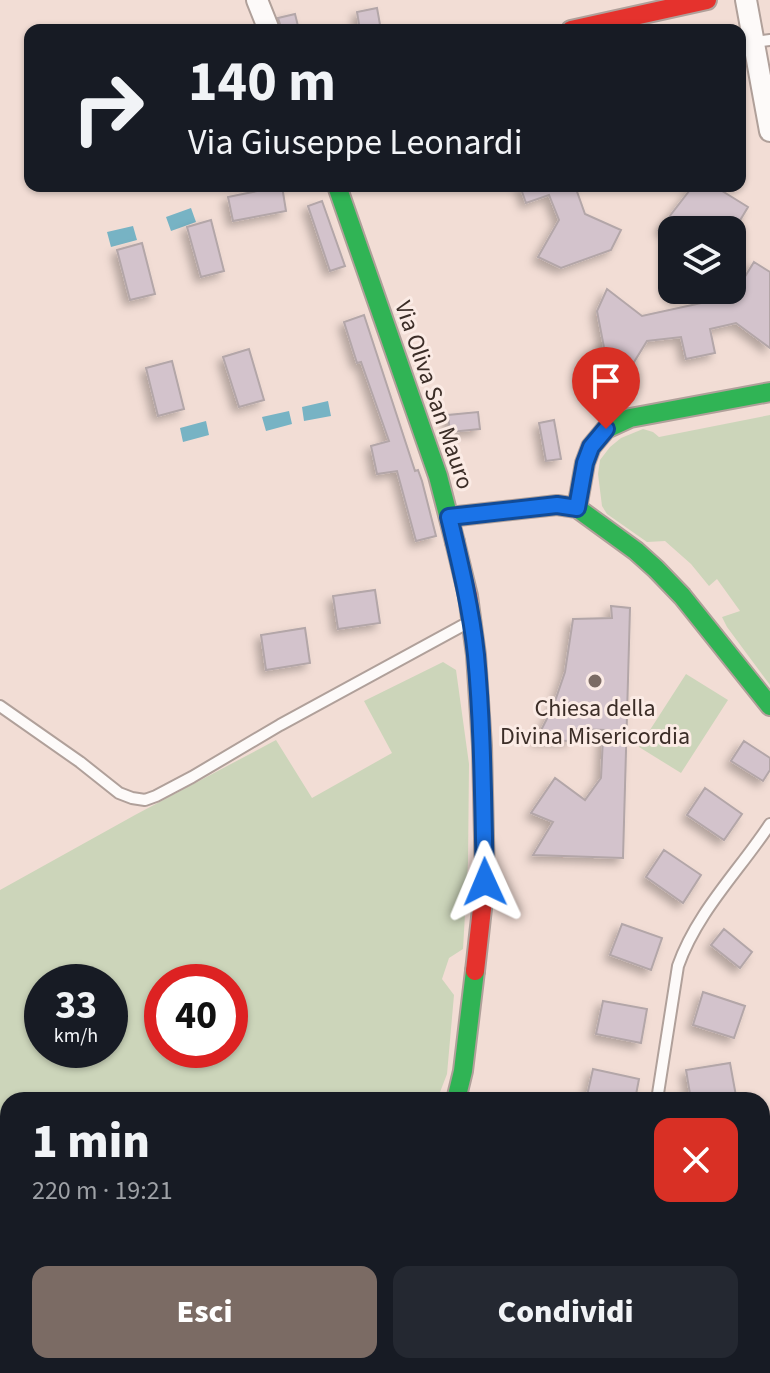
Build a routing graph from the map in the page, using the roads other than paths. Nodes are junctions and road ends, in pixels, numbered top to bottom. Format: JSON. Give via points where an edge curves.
{"nodes":[{"id":1,"x":257,"y":0,"type":"edge"},
{"id":2,"x":707,"y":0,"type":"edge"},
{"id":3,"x":746,"y":0,"type":"edge"},
{"id":4,"x":267,"y":24,"type":"edge"},
{"id":5,"x":597,"y":24,"type":"edge"},
{"id":6,"x":762,"y":41,"type":"edge"},
{"id":7,"x":770,"y":131,"type":"edge"},
{"id":8,"x":339,"y":192,"type":"edge"},
{"id":9,"x":770,"y":392,"type":"edge"},
{"id":10,"x":577,"y":508,"type":"junction"},
{"id":11,"x":449,"y":517,"type":"junction"},
{"id":12,"x":471,"y":621,"type":"junction"},
{"id":13,"x":0,"y":706,"type":"edge"},
{"id":14,"x":770,"y":706,"type":"edge"},
{"id":15,"x":770,"y":824,"type":"edge"},
{"id":16,"x":770,"y":841,"type":"edge"},
{"id":17,"x":748,"y":854,"type":"junction"},
{"id":18,"x":458,"y":1092,"type":"edge"},
{"id":19,"x":658,"y":1092,"type":"edge"}],
"edges":[{"from":1,"to":4,"type":"street"},
{"from":2,"to":5,"type":"street"},
{"from":3,"to":6,"type":"street"},
{"from":6,"to":7,"type":"street"},
{"from":8,"to":11,"type":"street","name":"Via Oliva San Mauro"},
{"from":9,"to":10,"type":"street","via":[[630,418],[606,429],[588,455]]},
{"from":10,"to":11,"type":"street","via":[[557,505]]},
{"from":10,"to":14,"type":"street","via":[[656,569]]},
{"from":11,"to":12,"type":"street","name":"Via Oliva San Mauro"},
{"from":12,"to":13,"type":"lane","via":[[145,800],[119,793]]},
{"from":12,"to":18,"type":"street","name":"Via Oliva San Mauro","via":[[482,746],[485,882]]},
{"from":15,"to":17,"type":"lane"},
{"from":16,"to":17,"type":"lane"},
{"from":17,"to":19,"type":"lane","via":[[684,949]]}]}
